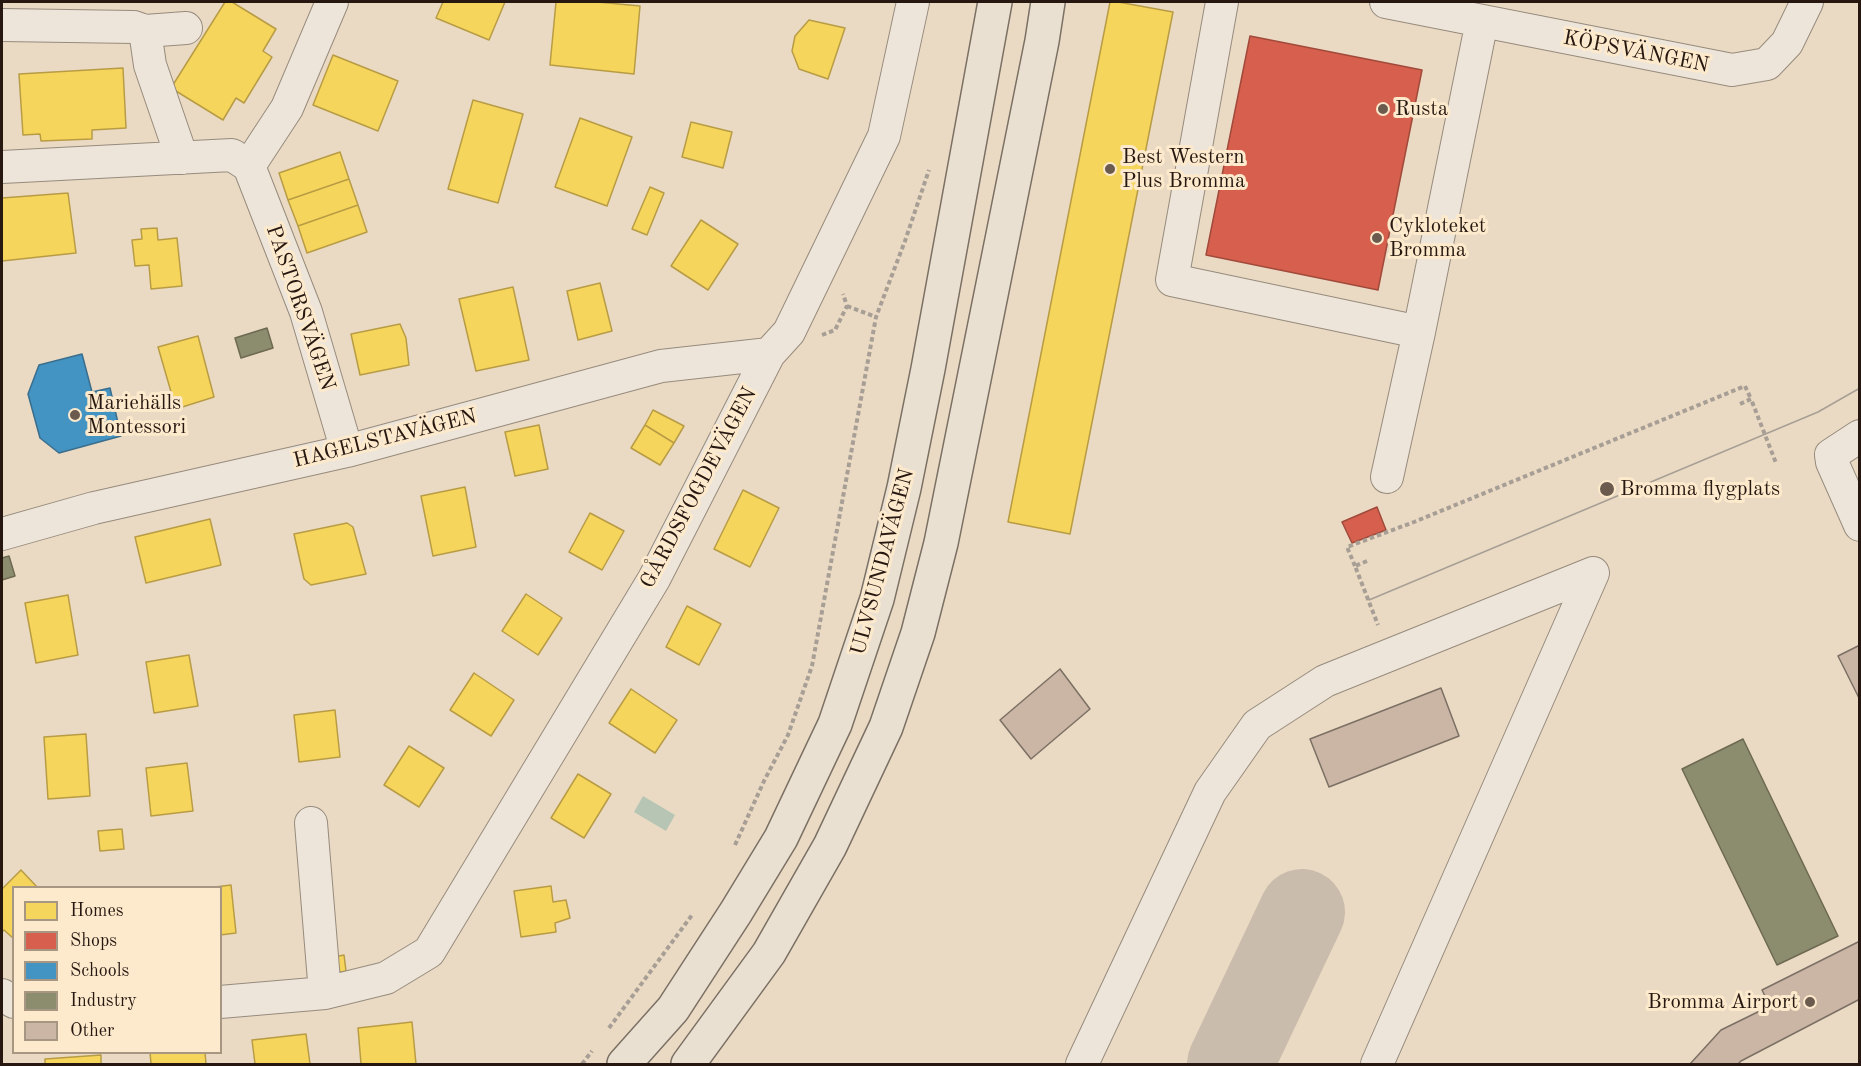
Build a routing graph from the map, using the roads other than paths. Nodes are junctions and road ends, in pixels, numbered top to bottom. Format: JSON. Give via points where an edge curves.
{"nodes":[{"id":1,"x":332,"y":2,"type":"edge"},
{"id":2,"x":913,"y":2,"type":"edge"},
{"id":3,"x":995,"y":2,"type":"edge"},
{"id":4,"x":1048,"y":2,"type":"edge"},
{"id":5,"x":1222,"y":2,"type":"edge"},
{"id":6,"x":1386,"y":2,"type":"edge"},
{"id":7,"x":1807,"y":2,"type":"edge"},
{"id":8,"x":1440,"y":7,"type":"edge"},
{"id":9,"x":1482,"y":21,"type":"junction"},
{"id":10,"x":2,"y":25,"type":"edge"},
{"id":11,"x":186,"y":28,"type":"dead end"},
{"id":12,"x":145,"y":31,"type":"junction"},
{"id":13,"x":182,"y":158,"type":"junction"},
{"id":14,"x":249,"y":166,"type":"junction"},
{"id":15,"x":2,"y":167,"type":"edge"},
{"id":16,"x":1419,"y":332,"type":"junction"},
{"id":17,"x":769,"y":354,"type":"junction"},
{"id":18,"x":1859,"y":436,"type":"edge"},
{"id":19,"x":346,"y":451,"type":"junction"},
{"id":20,"x":1387,"y":477,"type":"dead end"},
{"id":21,"x":1860,"y":525,"type":"edge"},
{"id":22,"x":2,"y":534,"type":"edge"},
{"id":23,"x":311,"y":823,"type":"dead end"},
{"id":24,"x":325,"y":993,"type":"junction"},
{"id":25,"x":222,"y":1002,"type":"edge"},
{"id":26,"x":624,"y":1065,"type":"edge"},
{"id":27,"x":688,"y":1065,"type":"edge"},
{"id":28,"x":1082,"y":1065,"type":"edge"},
{"id":29,"x":1377,"y":1065,"type":"edge"}],
"edges":[{"from":1,"to":14,"type":"street","via":[[287,108]]},
{"from":2,"to":17,"type":"street","name":"GÅRDSFOGDEVÄGEN","via":[[884,136],[789,332]]},
{"from":3,"to":26,"type":"main road","name":"ULVSUNDAVÄGEN","via":[[904,488],[877,599],[835,724],[781,838],[673,1009]]},
{"from":4,"to":27,"type":"main road","via":[[941,543],[911,654],[886,727],[830,846],[769,953]]},
{"from":5,"to":16,"type":"street","via":[[1172,280]]},
{"from":6,"to":8,"type":"street","name":"KÖPSVÄNGEN"},
{"from":7,"to":9,"type":"street","name":"KÖPSVÄNGEN","via":[[1787,43],[1767,64],[1732,70]]},
{"from":8,"to":9,"type":"street","name":"KÖPSVÄNGEN"},
{"from":9,"to":16,"type":"street"},
{"from":10,"to":12,"type":"street","via":[[134,27]]},
{"from":11,"to":12,"type":"street"},
{"from":12,"to":13,"type":"street","via":[[150,65]]},
{"from":13,"to":14,"type":"street","via":[[232,155]]},
{"from":13,"to":15,"type":"street"},
{"from":14,"to":19,"type":"street","name":"PASTORSVÄGEN","via":[[306,312]]},
{"from":16,"to":20,"type":"street"},
{"from":17,"to":19,"type":"street","name":"HAGELSTAVÄGEN","via":[[661,366]]},
{"from":17,"to":24,"type":"street","name":"GÅRDSFOGDEVÄGEN","via":[[654,579],[429,952],[386,978]]},
{"from":18,"to":21,"type":"street","via":[[1831,455]]},
{"from":19,"to":22,"type":"street","name":"HAGELSTAVÄGEN","via":[[94,508]]},
{"from":23,"to":24,"type":"street"},
{"from":24,"to":25,"type":"street"},
{"from":28,"to":29,"type":"street","via":[[1210,792],[1257,725],[1325,681],[1593,573]]}]}
